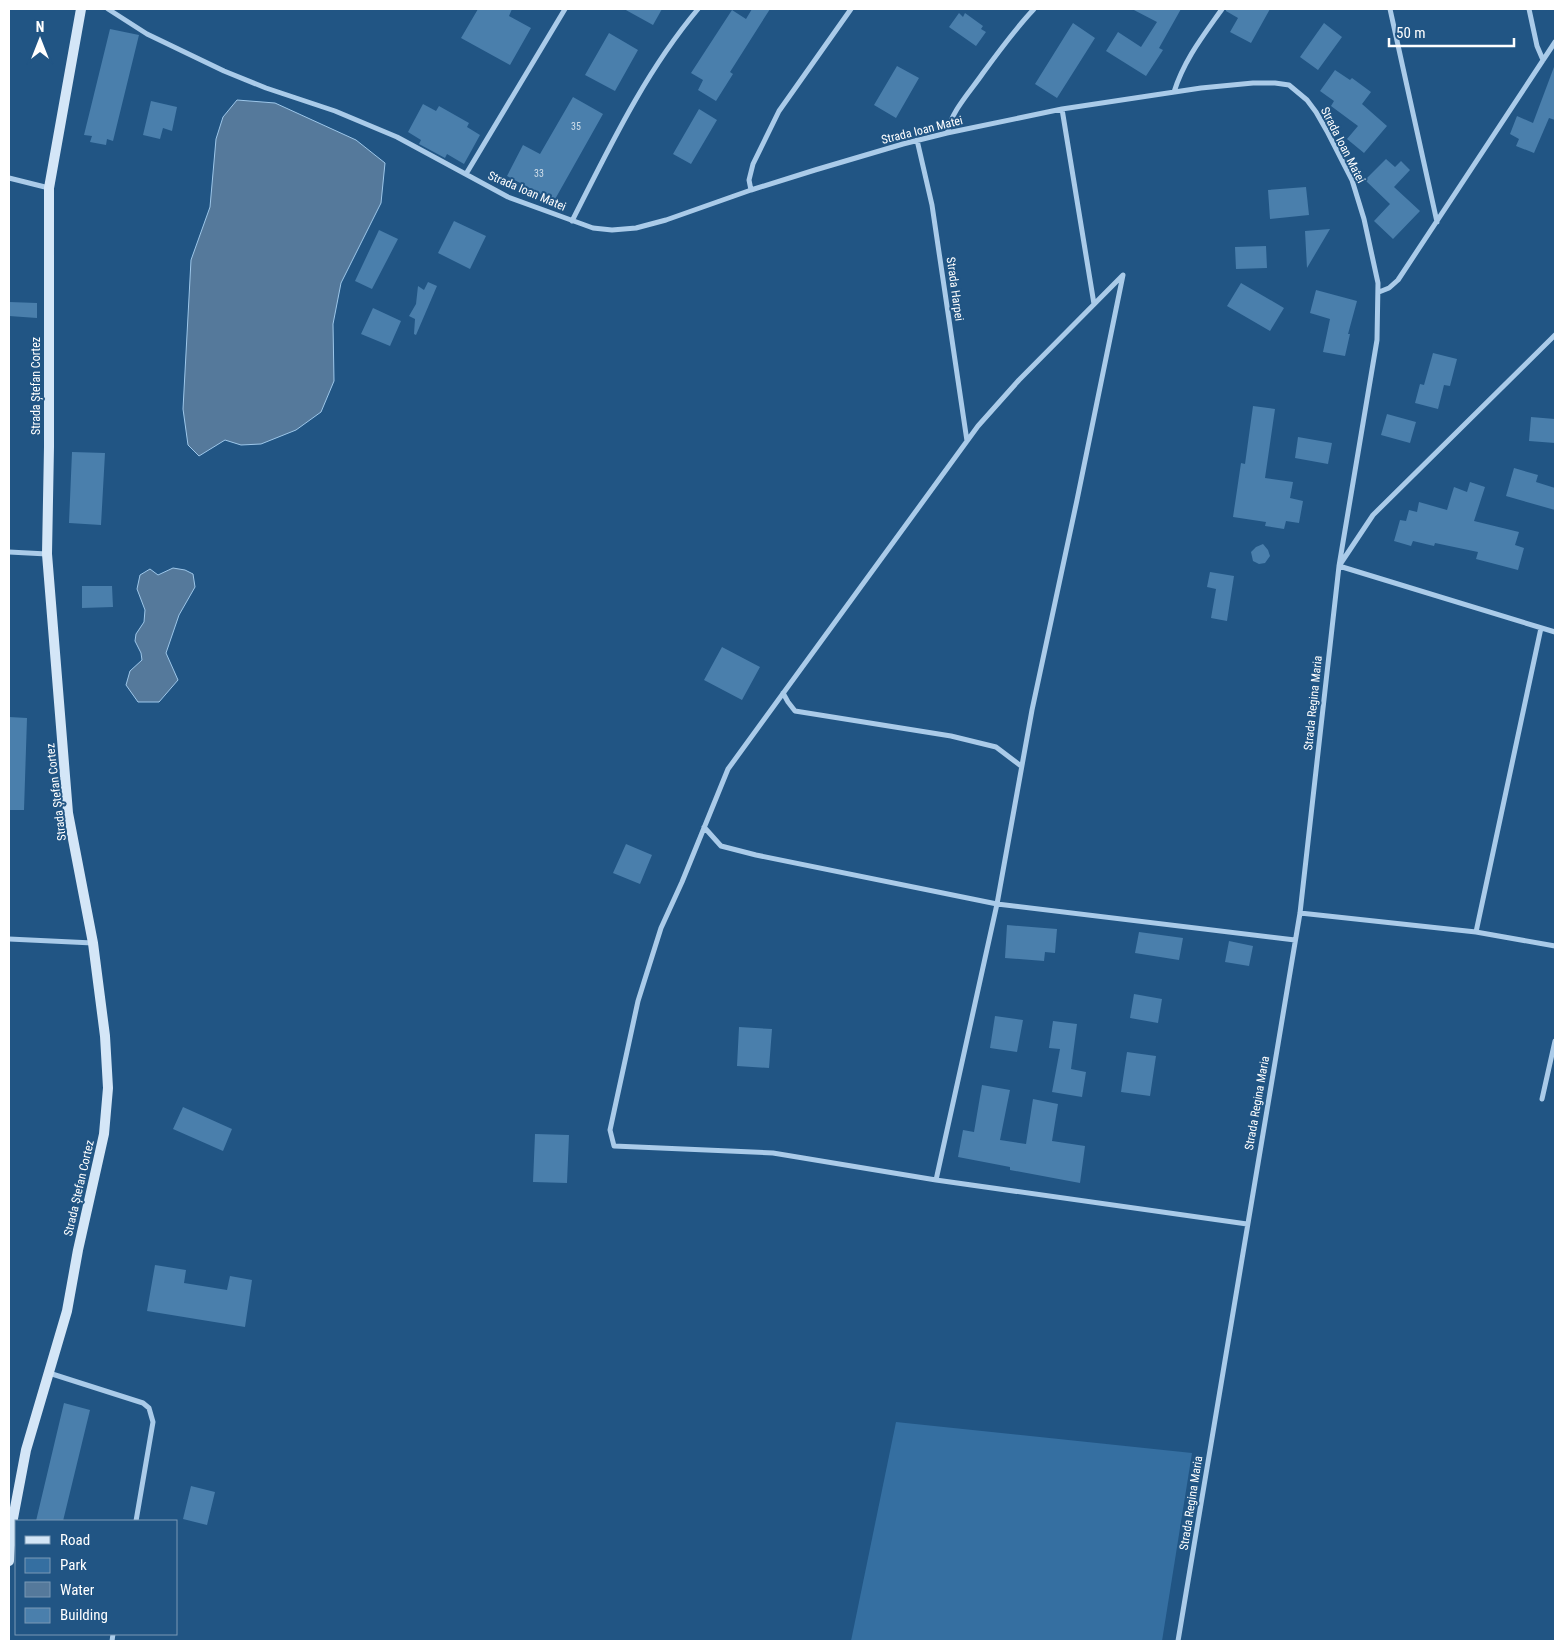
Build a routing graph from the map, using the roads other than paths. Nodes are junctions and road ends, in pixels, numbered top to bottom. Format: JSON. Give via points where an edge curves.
{"nodes":[{"id":1,"x":81,"y":9,"type":"edge"},
{"id":2,"x":108,"y":9,"type":"edge"},
{"id":3,"x":565,"y":9,"type":"edge"},
{"id":4,"x":698,"y":9,"type":"edge"},
{"id":5,"x":851,"y":9,"type":"edge"},
{"id":6,"x":1034,"y":9,"type":"edge"},
{"id":7,"x":1222,"y":9,"type":"edge"},
{"id":8,"x":1390,"y":9,"type":"edge"},
{"id":9,"x":1529,"y":9,"type":"edge"},
{"id":10,"x":1555,"y":42,"type":"edge"},
{"id":11,"x":1543,"y":60,"type":"junction"},
{"id":12,"x":1174,"y":92,"type":"junction"},
{"id":13,"x":1062,"y":109,"type":"junction"},
{"id":14,"x":947,"y":133,"type":"junction"},
{"id":15,"x":917,"y":140,"type":"junction"},
{"id":16,"x":466,"y":174,"type":"junction"},
{"id":17,"x":9,"y":178,"type":"edge"},
{"id":18,"x":48,"y":188,"type":"junction"},
{"id":19,"x":751,"y":190,"type":"junction"},
{"id":20,"x":572,"y":221,"type":"junction"},
{"id":21,"x":1437,"y":222,"type":"junction"},
{"id":22,"x":1379,"y":292,"type":"junction"},
{"id":23,"x":1094,"y":304,"type":"junction"},
{"id":24,"x":1555,"y":335,"type":"edge"},
{"id":25,"x":967,"y":441,"type":"junction"},
{"id":26,"x":9,"y":552,"type":"edge"},
{"id":27,"x":47,"y":554,"type":"junction"},
{"id":28,"x":1339,"y":566,"type":"junction"},
{"id":29,"x":1542,"y":628,"type":"junction"},
{"id":30,"x":1555,"y":632,"type":"edge"},
{"id":31,"x":783,"y":693,"type":"junction"},
{"id":32,"x":1022,"y":766,"type":"junction"},
{"id":33,"x":704,"y":828,"type":"junction"},
{"id":34,"x":997,"y":904,"type":"junction"},
{"id":35,"x":1300,"y":914,"type":"junction"},
{"id":36,"x":1476,"y":932,"type":"junction"},
{"id":37,"x":9,"y":939,"type":"edge"},
{"id":38,"x":1295,"y":940,"type":"junction"},
{"id":39,"x":93,"y":944,"type":"junction"},
{"id":40,"x":1555,"y":946,"type":"edge"},
{"id":41,"x":1555,"y":1041,"type":"edge"},
{"id":42,"x":1542,"y":1098,"type":"dead end"},
{"id":43,"x":936,"y":1180,"type":"junction"},
{"id":44,"x":1247,"y":1224,"type":"junction"},
{"id":45,"x":50,"y":1374,"type":"junction"},
{"id":46,"x":136,"y":1520,"type":"edge"},
{"id":47,"x":9,"y":1561,"type":"edge"},
{"id":48,"x":1178,"y":1641,"type":"edge"}],
"edges":[{"from":1,"to":18,"type":"street","name":"Strada Ștefan Cortez"},
{"from":2,"to":16,"type":"street","name":"Strada Ioan Matei","via":[[147,34],[224,71],[397,137]]},
{"from":3,"to":16,"type":"street"},
{"from":4,"to":20,"type":"street","via":[[646,81]]},
{"from":5,"to":19,"type":"street","via":[[779,111],[753,164],[749,180]]},
{"from":6,"to":14,"type":"street","via":[[958,107]]},
{"from":7,"to":12,"type":"street","via":[[1188,58]]},
{"from":8,"to":21,"type":"street"},
{"from":9,"to":11,"type":"street"},
{"from":10,"to":11,"type":"street"},
{"from":11,"to":21,"type":"street"},
{"from":12,"to":13,"type":"street","name":"Strada Ioan Matei"},
{"from":12,"to":22,"type":"street","name":"Strada Ioan Matei","via":[[1275,83],[1289,85],[1308,100],[1352,180],[1364,219]]},
{"from":13,"to":14,"type":"street","name":"Strada Ioan Matei"},
{"from":13,"to":23,"type":"street"},
{"from":14,"to":15,"type":"street","name":"Strada Ioan Matei"},
{"from":15,"to":19,"type":"street","name":"Strada Ioan Matei"},
{"from":15,"to":25,"type":"street","name":"Strada Harpei","via":[[932,205]]},
{"from":16,"to":20,"type":"street","name":"Strada Ioan Matei","via":[[508,197]]},
{"from":17,"to":18,"type":"street"},
{"from":18,"to":27,"type":"street","name":"Strada Ștefan Cortez"},
{"from":19,"to":20,"type":"street","name":"Strada Ioan Matei","via":[[636,228],[593,228]]},
{"from":21,"to":22,"type":"street","via":[[1398,280]]},
{"from":22,"to":28,"type":"street","name":"Strada Ioan Matei","via":[[1377,340]]},
{"from":23,"to":25,"type":"street","via":[[1019,380]]},
{"from":23,"to":32,"type":"street","via":[[1123,275]]},
{"from":24,"to":28,"type":"street","name":"Strada Regina Maria","via":[[1373,515]]},
{"from":25,"to":31,"type":"street"},
{"from":26,"to":27,"type":"street"},
{"from":27,"to":39,"type":"street","name":"Strada Ștefan Cortez","via":[[68,813]]},
{"from":28,"to":29,"type":"street"},
{"from":28,"to":35,"type":"street","name":"Strada Regina Maria"},
{"from":29,"to":30,"type":"street"},
{"from":29,"to":36,"type":"street"},
{"from":31,"to":32,"type":"street","via":[[795,711],[951,736],[996,747]]},
{"from":31,"to":33,"type":"street","via":[[728,769]]},
{"from":32,"to":34,"type":"street"},
{"from":33,"to":34,"type":"street","via":[[721,846]]},
{"from":33,"to":43,"type":"street","via":[[660,928],[638,1001],[610,1130],[614,1146],[773,1153]]},
{"from":34,"to":38,"type":"street"},
{"from":34,"to":43,"type":"street"},
{"from":35,"to":36,"type":"street"},
{"from":35,"to":38,"type":"street","name":"Strada Regina Maria"},
{"from":36,"to":40,"type":"street"},
{"from":37,"to":39,"type":"street"},
{"from":38,"to":44,"type":"street","name":"Strada Regina Maria"},
{"from":39,"to":45,"type":"street","name":"Strada Ștefan Cortez","via":[[105,1036],[108,1088],[104,1134],[67,1311]]},
{"from":41,"to":42,"type":"street"},
{"from":43,"to":44,"type":"street"},
{"from":44,"to":48,"type":"street","name":"Strada Regina Maria"},
{"from":45,"to":46,"type":"street","via":[[143,1403],[149,1408],[153,1422]]},
{"from":45,"to":47,"type":"street","name":"Strada Ștefan Cortez","via":[[26,1450],[11,1529]]}]}
